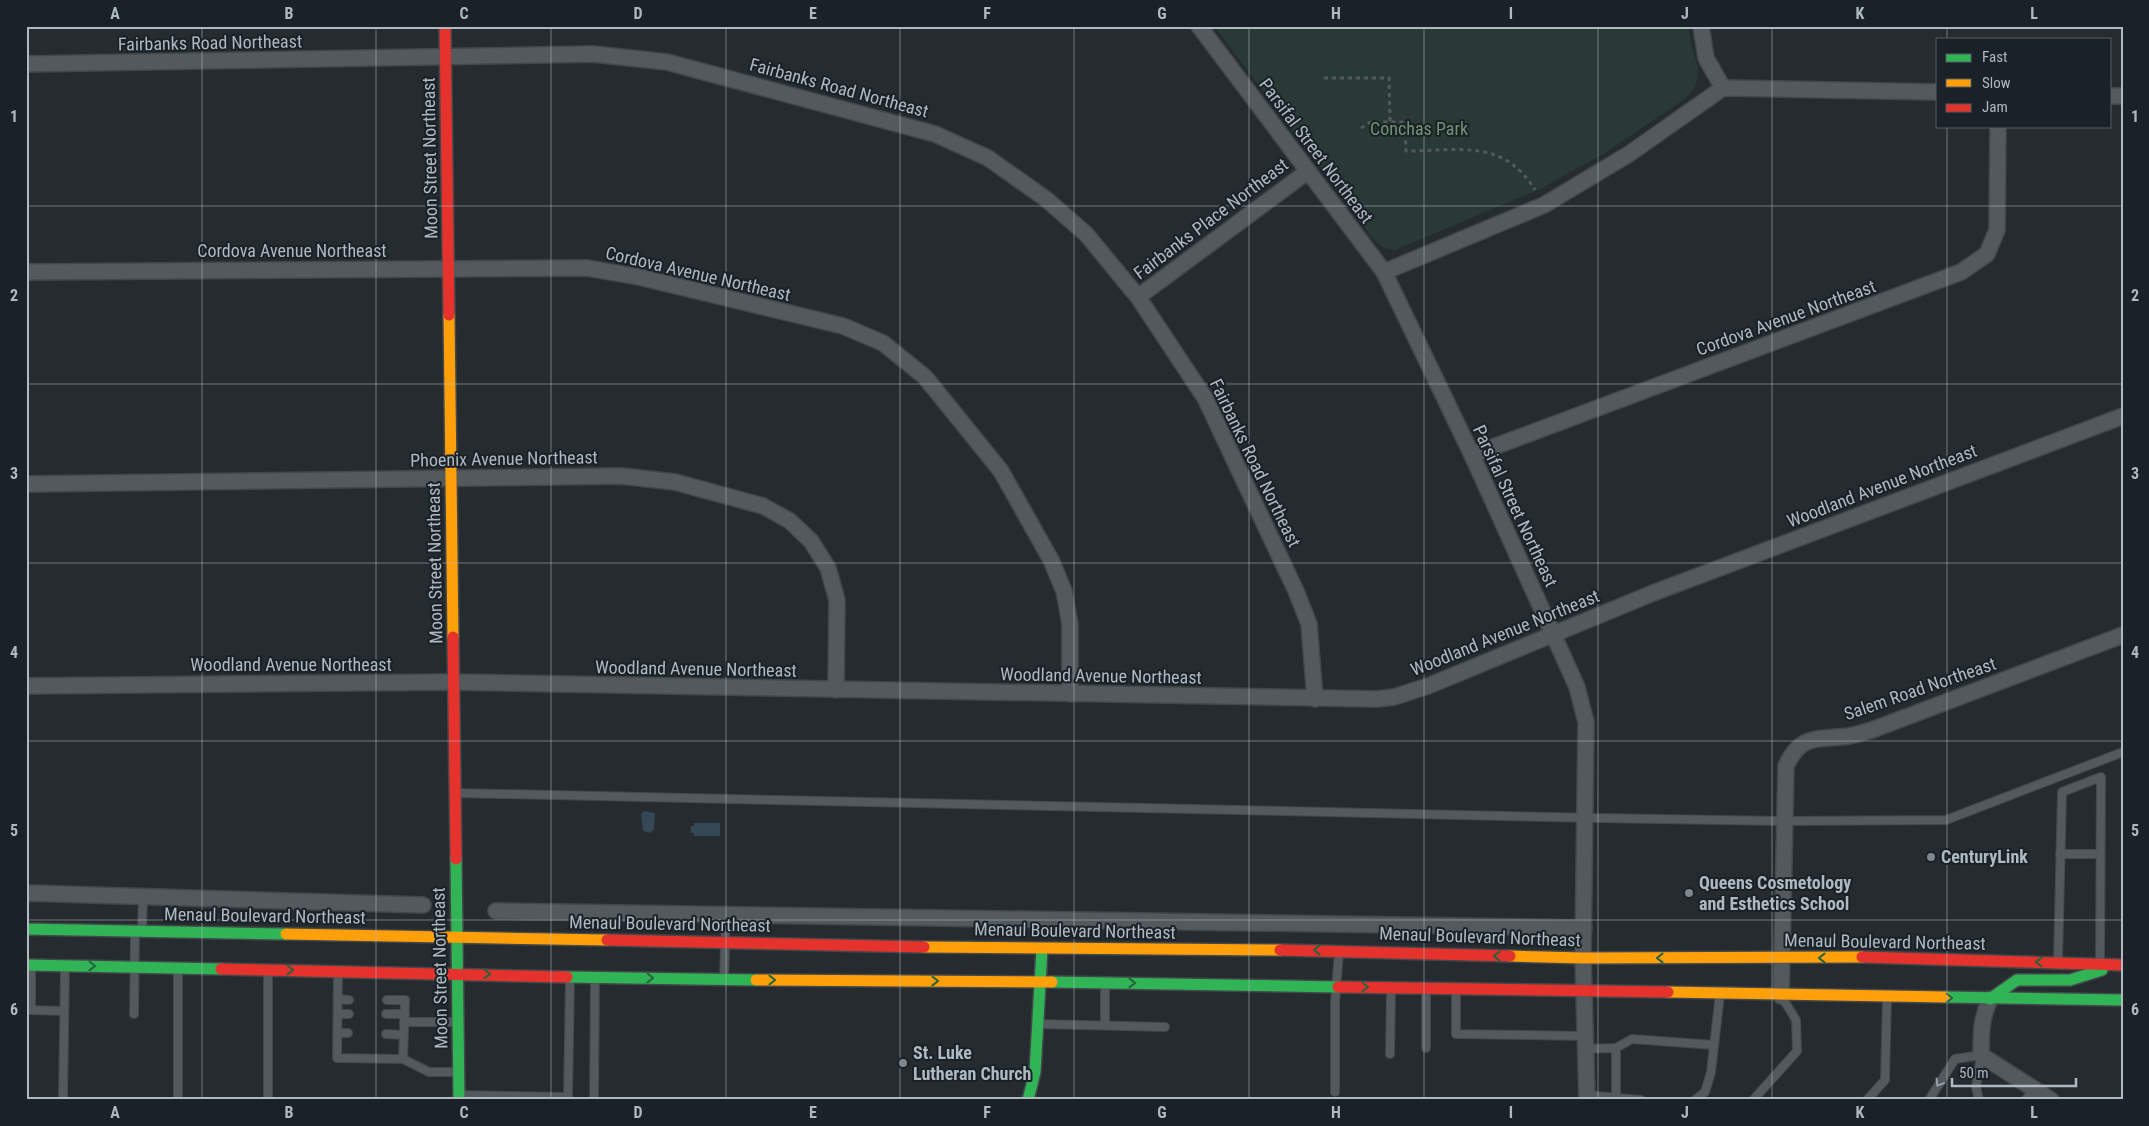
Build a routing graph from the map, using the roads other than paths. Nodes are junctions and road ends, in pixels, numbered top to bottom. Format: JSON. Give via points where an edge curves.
{"nodes":[{"id":1,"x":445,"y":26,"type":"edge"},
{"id":2,"x":1199,"y":26,"type":"edge"},
{"id":3,"x":1701,"y":26,"type":"edge"},
{"id":4,"x":446,"y":58,"type":"junction"},
{"id":5,"x":26,"y":64,"type":"edge"},
{"id":6,"x":1723,"y":88,"type":"junction"},
{"id":7,"x":1936,"y":92,"type":"edge"},
{"id":8,"x":1998,"y":128,"type":"edge"},
{"id":9,"x":1307,"y":172,"type":"junction"},
{"id":10,"x":449,"y":269,"type":"junction"},
{"id":11,"x":26,"y":272,"type":"edge"},
{"id":12,"x":1384,"y":272,"type":"junction"},
{"id":13,"x":1138,"y":298,"type":"junction"},
{"id":14,"x":2123,"y":416,"type":"edge"},
{"id":15,"x":1472,"y":455,"type":"junction"},
{"id":16,"x":452,"y":478,"type":"junction"},
{"id":17,"x":26,"y":484,"type":"edge"},
{"id":18,"x":1554,"y":635,"type":"junction"},
{"id":19,"x":2123,"y":635,"type":"edge"},
{"id":20,"x":454,"y":682,"type":"junction"},
{"id":21,"x":26,"y":686,"type":"edge"},
{"id":22,"x":836,"y":690,"type":"junction"},
{"id":23,"x":1070,"y":694,"type":"junction"},
{"id":24,"x":1315,"y":699,"type":"junction"},
{"id":25,"x":2123,"y":752,"type":"edge"},
{"id":26,"x":455,"y":793,"type":"junction"},
{"id":27,"x":1586,"y":818,"type":"junction"},
{"id":28,"x":1785,"y":821,"type":"junction"},
{"id":29,"x":2060,"y":854,"type":"junction"},
{"id":30,"x":2100,"y":854,"type":"junction"},
{"id":31,"x":26,"y":894,"type":"edge"},
{"id":32,"x":143,"y":897,"type":"junction"},
{"id":33,"x":423,"y":905,"type":"dead end"},
{"id":34,"x":496,"y":911,"type":"dead end"},
{"id":35,"x":726,"y":915,"type":"junction"},
{"id":36,"x":1584,"y":928,"type":"junction"},
{"id":37,"x":26,"y":929,"type":"edge"},
{"id":38,"x":138,"y":932,"type":"junction"},
{"id":39,"x":457,"y":938,"type":"junction"},
{"id":40,"x":726,"y":943,"type":"junction"},
{"id":41,"x":1042,"y":948,"type":"junction"},
{"id":42,"x":1339,"y":950,"type":"junction"},
{"id":43,"x":1583,"y":958,"type":"junction"},
{"id":44,"x":1781,"y":958,"type":"junction"},
{"id":45,"x":2058,"y":963,"type":"junction"},
{"id":46,"x":29,"y":965,"type":"edge"},
{"id":47,"x":65,"y":965,"type":"junction"},
{"id":48,"x":2100,"y":965,"type":"junction"},
{"id":49,"x":2120,"y":965,"type":"edge"},
{"id":50,"x":134,"y":967,"type":"junction"},
{"id":51,"x":178,"y":968,"type":"junction"},
{"id":52,"x":268,"y":969,"type":"junction"},
{"id":53,"x":338,"y":971,"type":"junction"},
{"id":54,"x":457,"y":973,"type":"junction"},
{"id":55,"x":570,"y":976,"type":"junction"},
{"id":56,"x":595,"y":976,"type":"junction"},
{"id":57,"x":724,"y":980,"type":"junction"},
{"id":58,"x":1038,"y":982,"type":"junction"},
{"id":59,"x":1106,"y":983,"type":"junction"},
{"id":60,"x":1335,"y":986,"type":"junction"},
{"id":61,"x":1391,"y":987,"type":"junction"},
{"id":62,"x":1426,"y":988,"type":"junction"},
{"id":63,"x":1456,"y":988,"type":"junction"},
{"id":64,"x":1584,"y":990,"type":"junction"},
{"id":65,"x":1720,"y":994,"type":"junction"},
{"id":66,"x":1781,"y":996,"type":"junction"},
{"id":67,"x":1887,"y":997,"type":"junction"},
{"id":68,"x":1990,"y":998,"type":"junction"},
{"id":69,"x":338,"y":999,"type":"junction"},
{"id":70,"x":349,"y":1000,"type":"dead end"},
{"id":71,"x":387,"y":1000,"type":"dead end"},
{"id":72,"x":2123,"y":1000,"type":"edge"},
{"id":73,"x":29,"y":1010,"type":"edge"},
{"id":74,"x":64,"y":1011,"type":"junction"},
{"id":75,"x":134,"y":1014,"type":"dead end"},
{"id":76,"x":338,"y":1014,"type":"junction"},
{"id":77,"x":348,"y":1014,"type":"dead end"},
{"id":78,"x":386,"y":1014,"type":"dead end"},
{"id":79,"x":404,"y":1018,"type":"junction"},
{"id":80,"x":458,"y":1022,"type":"junction"},
{"id":81,"x":1037,"y":1024,"type":"junction"},
{"id":82,"x":1105,"y":1026,"type":"junction"},
{"id":83,"x":1165,"y":1026,"type":"dead end"},
{"id":84,"x":338,"y":1033,"type":"junction"},
{"id":85,"x":348,"y":1033,"type":"dead end"},
{"id":86,"x":386,"y":1034,"type":"dead end"},
{"id":87,"x":404,"y":1034,"type":"junction"},
{"id":88,"x":1586,"y":1042,"type":"junction"},
{"id":89,"x":1714,"y":1045,"type":"junction"},
{"id":90,"x":1426,"y":1048,"type":"dead end"},
{"id":91,"x":1616,"y":1048,"type":"junction"},
{"id":92,"x":1390,"y":1054,"type":"dead end"},
{"id":93,"x":1981,"y":1055,"type":"junction"},
{"id":94,"x":403,"y":1059,"type":"junction"},
{"id":95,"x":459,"y":1072,"type":"junction"},
{"id":96,"x":1335,"y":1092,"type":"dead end"},
{"id":97,"x":2030,"y":1095,"type":"edge"},
{"id":98,"x":459,"y":1097,"type":"edge"},
{"id":99,"x":1587,"y":1097,"type":"edge"},
{"id":100,"x":1616,"y":1097,"type":"junction"},
{"id":101,"x":63,"y":1100,"type":"edge"},
{"id":102,"x":178,"y":1100,"type":"edge"},
{"id":103,"x":268,"y":1100,"type":"edge"},
{"id":104,"x":594,"y":1100,"type":"edge"},
{"id":105,"x":1028,"y":1100,"type":"edge"},
{"id":106,"x":1641,"y":1100,"type":"edge"},
{"id":107,"x":1694,"y":1100,"type":"edge"},
{"id":108,"x":1753,"y":1100,"type":"edge"},
{"id":109,"x":1867,"y":1100,"type":"edge"},
{"id":110,"x":1929,"y":1100,"type":"edge"},
{"id":111,"x":1979,"y":1100,"type":"edge"},
{"id":112,"x":2051,"y":1100,"type":"edge"}],
"edges":[{"from":1,"to":4,"type":"main road","name":"Moon Street Northeast"},
{"from":2,"to":9,"type":"street","name":"Parsifal Street Northeast"},
{"from":3,"to":6,"type":"street","via":[[1706,58]]},
{"from":4,"to":5,"type":"street","name":"Fairbanks Road Northeast"},
{"from":4,"to":10,"type":"main road","name":"Moon Street Northeast"},
{"from":4,"to":13,"type":"street","name":"Fairbanks Road Northeast","via":[[593,54],[667,62],[935,134],[988,158],[1046,199],[1086,234]]},
{"from":6,"to":7,"type":"street"},
{"from":6,"to":12,"type":"street","via":[[1629,154],[1544,205]]},
{"from":8,"to":15,"type":"street","name":"Cordova Avenue Northeast","via":[[1996,230],[1987,254],[1961,272]]},
{"from":9,"to":12,"type":"street","name":"Parsifal Street Northeast"},
{"from":9,"to":13,"type":"street","name":"Fairbanks Place Northeast"},
{"from":10,"to":11,"type":"street","name":"Cordova Avenue Northeast"},
{"from":10,"to":16,"type":"main road","name":"Moon Street Northeast"},
{"from":10,"to":23,"type":"street","name":"Cordova Avenue Northeast","via":[[587,268],[639,277],[843,326],[883,343],[925,377],[1001,471],[1051,560],[1064,591],[1070,624]]},
{"from":12,"to":15,"type":"street","name":"Parsifal Street Northeast"},
{"from":13,"to":24,"type":"street","name":"Fairbanks Road Northeast","via":[[1205,398],[1296,591],[1309,624]]},
{"from":14,"to":18,"type":"street","name":"Woodland Avenue Northeast","via":[[1653,593]]},
{"from":15,"to":18,"type":"street","name":"Parsifal Street Northeast"},
{"from":16,"to":17,"type":"street","name":"Phoenix Avenue Northeast"},
{"from":16,"to":20,"type":"main road","name":"Moon Street Northeast"},
{"from":16,"to":22,"type":"street","name":"Phoenix Avenue Northeast","via":[[621,476],[675,482],[763,506],[790,521],[811,541],[828,568],[837,600]]},
{"from":18,"to":24,"type":"street","name":"Woodland Avenue Northeast","via":[[1394,697]]},
{"from":18,"to":27,"type":"street","name":"Parsifal Street Northeast","via":[[1577,687],[1586,722]]},
{"from":19,"to":28,"type":"street","name":"Salem Road Northeast","via":[[1872,730],[1806,741],[1792,753],[1786,766]]},
{"from":20,"to":21,"type":"street","name":"Woodland Avenue Northeast"},
{"from":20,"to":22,"type":"street","name":"Woodland Avenue Northeast"},
{"from":20,"to":26,"type":"main road","name":"Moon Street Northeast"},
{"from":22,"to":23,"type":"street","name":"Woodland Avenue Northeast"},
{"from":23,"to":24,"type":"street","name":"Woodland Avenue Northeast"},
{"from":25,"to":28,"type":"lane","via":[[1946,820]]},
{"from":26,"to":27,"type":"lane"},
{"from":26,"to":39,"type":"main road","name":"Moon Street Northeast"},
{"from":27,"to":28,"type":"lane"},
{"from":27,"to":36,"type":"street","name":"Parsifal Street Northeast"},
{"from":28,"to":44,"type":"street","name":"Salem Road Northeast"},
{"from":29,"to":30,"type":"lane"},
{"from":29,"to":30,"type":"lane","via":[[2062,792],[2101,777]]},
{"from":29,"to":45,"type":"lane"},
{"from":30,"to":48,"type":"lane"},
{"from":31,"to":32,"type":"street"},
{"from":32,"to":33,"type":"street"},
{"from":32,"to":38,"type":"lane"},
{"from":34,"to":35,"type":"street"},
{"from":35,"to":36,"type":"street"},
{"from":35,"to":40,"type":"lane"},
{"from":36,"to":43,"type":"street","name":"Parsifal Street Northeast"},
{"from":37,"to":38,"type":"main road","name":"Menaul Boulevard Northeast"},
{"from":38,"to":39,"type":"main road","name":"Menaul Boulevard Northeast"},
{"from":38,"to":50,"type":"lane"},
{"from":39,"to":40,"type":"main road","name":"Menaul Boulevard Northeast"},
{"from":39,"to":54,"type":"main road","name":"Moon Street Northeast"},
{"from":40,"to":41,"type":"main road","name":"Menaul Boulevard Northeast"},
{"from":40,"to":57,"type":"lane"},
{"from":42,"to":41,"type":"main road","name":"Menaul Boulevard Northeast","one_way":true},
{"from":41,"to":58,"type":"main road"},
{"from":43,"to":42,"type":"main road","name":"Menaul Boulevard Northeast","one_way":true},
{"from":42,"to":60,"type":"lane"},
{"from":44,"to":43,"type":"main road","name":"Menaul Boulevard Northeast","one_way":true},
{"from":43,"to":64,"type":"street","name":"Parsifal Street Northeast"},
{"from":45,"to":44,"type":"main road","name":"Menaul Boulevard Northeast","one_way":true,"via":[[1889,957]]},
{"from":44,"to":66,"type":"street","name":"Salem Road Northeast"},
{"from":45,"to":48,"type":"main road","name":"Menaul Boulevard Northeast"},
{"from":46,"to":47,"type":"main road"},
{"from":46,"to":73,"type":"lane"},
{"from":47,"to":50,"type":"main road","one_way":true},
{"from":47,"to":74,"type":"lane"},
{"from":48,"to":49,"type":"main road","name":"Menaul Boulevard Northeast"},
{"from":49,"to":68,"type":"main road","via":[[2070,980],[2017,980]]},
{"from":50,"to":51,"type":"main road"},
{"from":50,"to":75,"type":"lane"},
{"from":51,"to":52,"type":"main road"},
{"from":51,"to":102,"type":"lane"},
{"from":52,"to":53,"type":"main road","one_way":true},
{"from":52,"to":103,"type":"lane"},
{"from":53,"to":54,"type":"main road"},
{"from":53,"to":69,"type":"lane"},
{"from":54,"to":55,"type":"main road","one_way":true},
{"from":54,"to":80,"type":"main road","name":"Moon Street Northeast"},
{"from":55,"to":56,"type":"main road"},
{"from":55,"to":98,"type":"lane","via":[[568,1097]]},
{"from":56,"to":57,"type":"main road","one_way":true},
{"from":56,"to":104,"type":"lane"},
{"from":57,"to":58,"type":"main road","one_way":true},
{"from":58,"to":59,"type":"main road"},
{"from":58,"to":81,"type":"main road"},
{"from":59,"to":60,"type":"main road","one_way":true},
{"from":59,"to":82,"type":"lane"},
{"from":60,"to":61,"type":"main road","one_way":true},
{"from":60,"to":96,"type":"lane"},
{"from":61,"to":62,"type":"main road"},
{"from":61,"to":92,"type":"lane"},
{"from":62,"to":63,"type":"main road"},
{"from":62,"to":90,"type":"lane"},
{"from":63,"to":64,"type":"main road"},
{"from":63,"to":88,"type":"lane","via":[[1456,1034]]},
{"from":64,"to":65,"type":"main road"},
{"from":64,"to":88,"type":"street","name":"Parsifal Street Northeast"},
{"from":65,"to":66,"type":"main road"},
{"from":65,"to":89,"type":"lane"},
{"from":66,"to":67,"type":"main road"},
{"from":66,"to":108,"type":"lane","via":[[1796,1020],[1797,1051]]},
{"from":67,"to":68,"type":"main road","one_way":true},
{"from":67,"to":109,"type":"lane","via":[[1885,1080]]},
{"from":68,"to":72,"type":"main road"},
{"from":68,"to":93,"type":"street","via":[[1981,1030]]},
{"from":69,"to":70,"type":"lane"},
{"from":69,"to":76,"type":"lane"},
{"from":71,"to":79,"type":"lane","via":[[405,1000]]},
{"from":73,"to":74,"type":"lane"},
{"from":74,"to":101,"type":"lane"},
{"from":76,"to":77,"type":"lane"},
{"from":76,"to":84,"type":"lane"},
{"from":78,"to":79,"type":"lane"},
{"from":79,"to":80,"type":"lane"},
{"from":79,"to":87,"type":"lane"},
{"from":80,"to":95,"type":"main road","name":"Moon Street Northeast"},
{"from":81,"to":82,"type":"lane"},
{"from":81,"to":105,"type":"main road","via":[[1035,1072]]},
{"from":82,"to":83,"type":"lane"},
{"from":84,"to":85,"type":"lane"},
{"from":84,"to":94,"type":"lane","via":[[338,1058]]},
{"from":86,"to":87,"type":"lane"},
{"from":87,"to":94,"type":"lane"},
{"from":88,"to":91,"type":"lane"},
{"from":88,"to":99,"type":"street","name":"Parsifal Street Northeast"},
{"from":89,"to":91,"type":"lane","via":[[1632,1040]]},
{"from":89,"to":107,"type":"lane","via":[[1705,1092]]},
{"from":91,"to":100,"type":"lane"},
{"from":93,"to":97,"type":"street"},
{"from":93,"to":110,"type":"lane","one_way":true,"via":[[1955,1059]]},
{"from":93,"to":111,"type":"lane","via":[[1976,1087]]},
{"from":94,"to":95,"type":"lane","via":[[429,1072]]},
{"from":95,"to":98,"type":"main road","name":"Moon Street Northeast"},
{"from":97,"to":112,"type":"street"},
{"from":99,"to":100,"type":"lane"},
{"from":100,"to":106,"type":"lane"}]}
